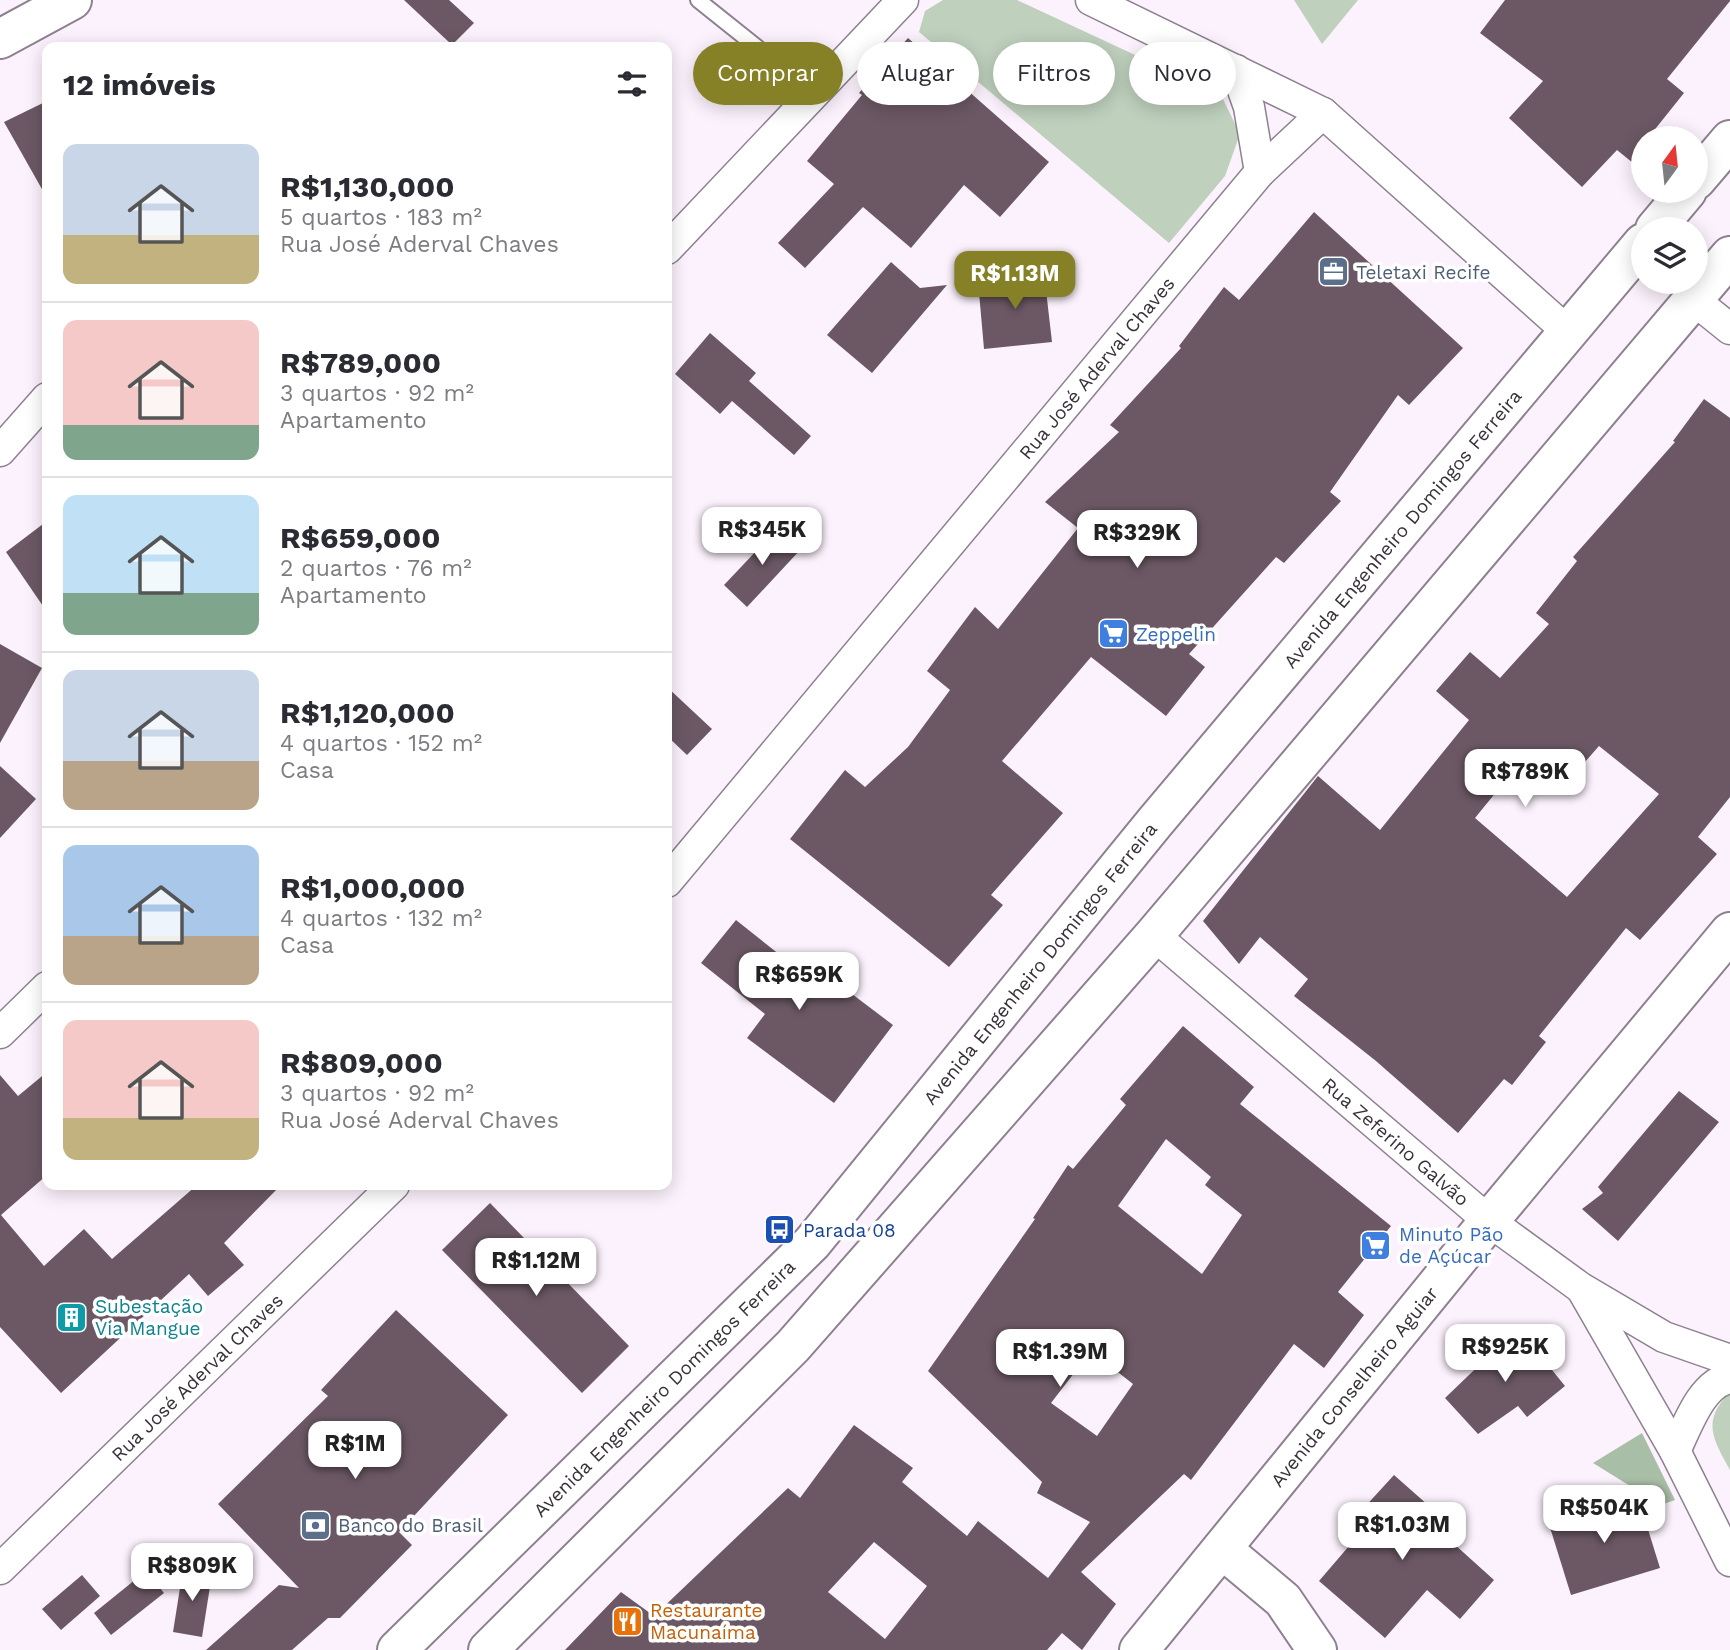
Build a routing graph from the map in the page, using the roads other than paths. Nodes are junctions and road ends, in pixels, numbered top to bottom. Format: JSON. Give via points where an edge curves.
{"nodes":[{"id":1,"x":72,"y":0,"type":"edge"},
{"id":2,"x":698,"y":0,"type":"edge"},
{"id":3,"x":902,"y":0,"type":"edge"},
{"id":4,"x":1091,"y":0,"type":"edge"},
{"id":5,"x":0,"y":39,"type":"edge"},
{"id":6,"x":750,"y":42,"type":"edge"},
{"id":7,"x":1178,"y":42,"type":"edge"},
{"id":8,"x":843,"y":61,"type":"edge"},
{"id":9,"x":1236,"y":70,"type":"joint"},
{"id":10,"x":801,"y":105,"type":"edge"},
{"id":11,"x":1324,"y":113,"type":"junction"},
{"id":12,"x":1730,"y":140,"type":"edge"},
{"id":13,"x":1708,"y":166,"type":"edge"},
{"id":14,"x":1260,"y":172,"type":"junction"},
{"id":15,"x":1677,"y":203,"type":"edge"},
{"id":16,"x":1665,"y":217,"type":"edge"},
{"id":17,"x":672,"y":245,"type":"edge"},
{"id":18,"x":1730,"y":256,"type":"edge"},
{"id":19,"x":1631,"y":257,"type":"edge"},
{"id":20,"x":1694,"y":300,"type":"junction"},
{"id":21,"x":1730,"y":329,"type":"edge"},
{"id":22,"x":1569,"y":332,"type":"junction"},
{"id":23,"x":42,"y":404,"type":"edge"},
{"id":24,"x":0,"y":451,"type":"edge"},
{"id":25,"x":672,"y":876,"type":"edge"},
{"id":26,"x":1730,"y":932,"type":"edge"},
{"id":27,"x":1154,"y":936,"type":"junction"},
{"id":28,"x":42,"y":991,"type":"edge"},
{"id":29,"x":0,"y":1033,"type":"edge"},
{"id":30,"x":389,"y":1190,"type":"edge"},
{"id":31,"x":1489,"y":1221,"type":"junction"},
{"id":32,"x":1581,"y":1288,"type":"junction"},
{"id":33,"x":1730,"y":1360,"type":"edge"},
{"id":34,"x":1730,"y":1378,"type":"edge"},
{"id":35,"x":1675,"y":1451,"type":"junction"},
{"id":36,"x":1222,"y":1549,"type":"junction"},
{"id":37,"x":1730,"y":1561,"type":"edge"},
{"id":38,"x":0,"y":1569,"type":"edge"},
{"id":39,"x":397,"y":1650,"type":"edge"},
{"id":40,"x":488,"y":1650,"type":"edge"},
{"id":41,"x":1139,"y":1650,"type":"edge"},
{"id":42,"x":1317,"y":1650,"type":"edge"}],
"edges":[{"from":1,"to":5,"type":"main road"},
{"from":2,"to":6,"type":"lane"},
{"from":3,"to":8,"type":"street"},
{"from":4,"to":7,"type":"street"},
{"from":9,"to":11,"type":"street"},
{"from":9,"to":14,"type":"street","via":[[1249,107]]},
{"from":10,"to":17,"type":"street"},
{"from":11,"to":14,"type":"street","name":"Rua José Aderval Chaves"},
{"from":11,"to":22,"type":"street"},
{"from":12,"to":13,"type":"main road"},
{"from":14,"to":25,"type":"street","name":"Rua José Aderval Chaves"},
{"from":15,"to":16,"type":"main road"},
{"from":18,"to":20,"type":"main road"},
{"from":19,"to":22,"type":"main road","name":"Avenida Engenheiro Domingos Ferreira"},
{"from":20,"to":21,"type":"street"},
{"from":20,"to":27,"type":"main road"},
{"from":22,"to":39,"type":"main road","name":"Avenida Engenheiro Domingos Ferreira","via":[[1146,833],[812,1243]]},
{"from":23,"to":24,"type":"street"},
{"from":26,"to":31,"type":"main road","name":"Avenida Conselheiro Aguiar"},
{"from":27,"to":31,"type":"street","name":"Rua Zeferino Galvão"},
{"from":27,"to":40,"type":"main road","via":[[793,1346]]},
{"from":28,"to":29,"type":"street"},
{"from":30,"to":38,"type":"street","name":"Rua José Aderval Chaves"},
{"from":31,"to":32,"type":"street","name":"Rua Zeferino Galvão"},
{"from":31,"to":36,"type":"main road","name":"Avenida Conselheiro Aguiar"},
{"from":32,"to":33,"type":"street","name":"Rua Zeferino Galvão","via":[[1664,1337]]},
{"from":32,"to":35,"type":"street"},
{"from":34,"to":35,"type":"street","via":[[1720,1380],[1700,1403]]},
{"from":35,"to":37,"type":"street"},
{"from":36,"to":41,"type":"main road","name":"Avenida Conselheiro Aguiar"},
{"from":36,"to":42,"type":"main road","via":[[1283,1600]]}]}
